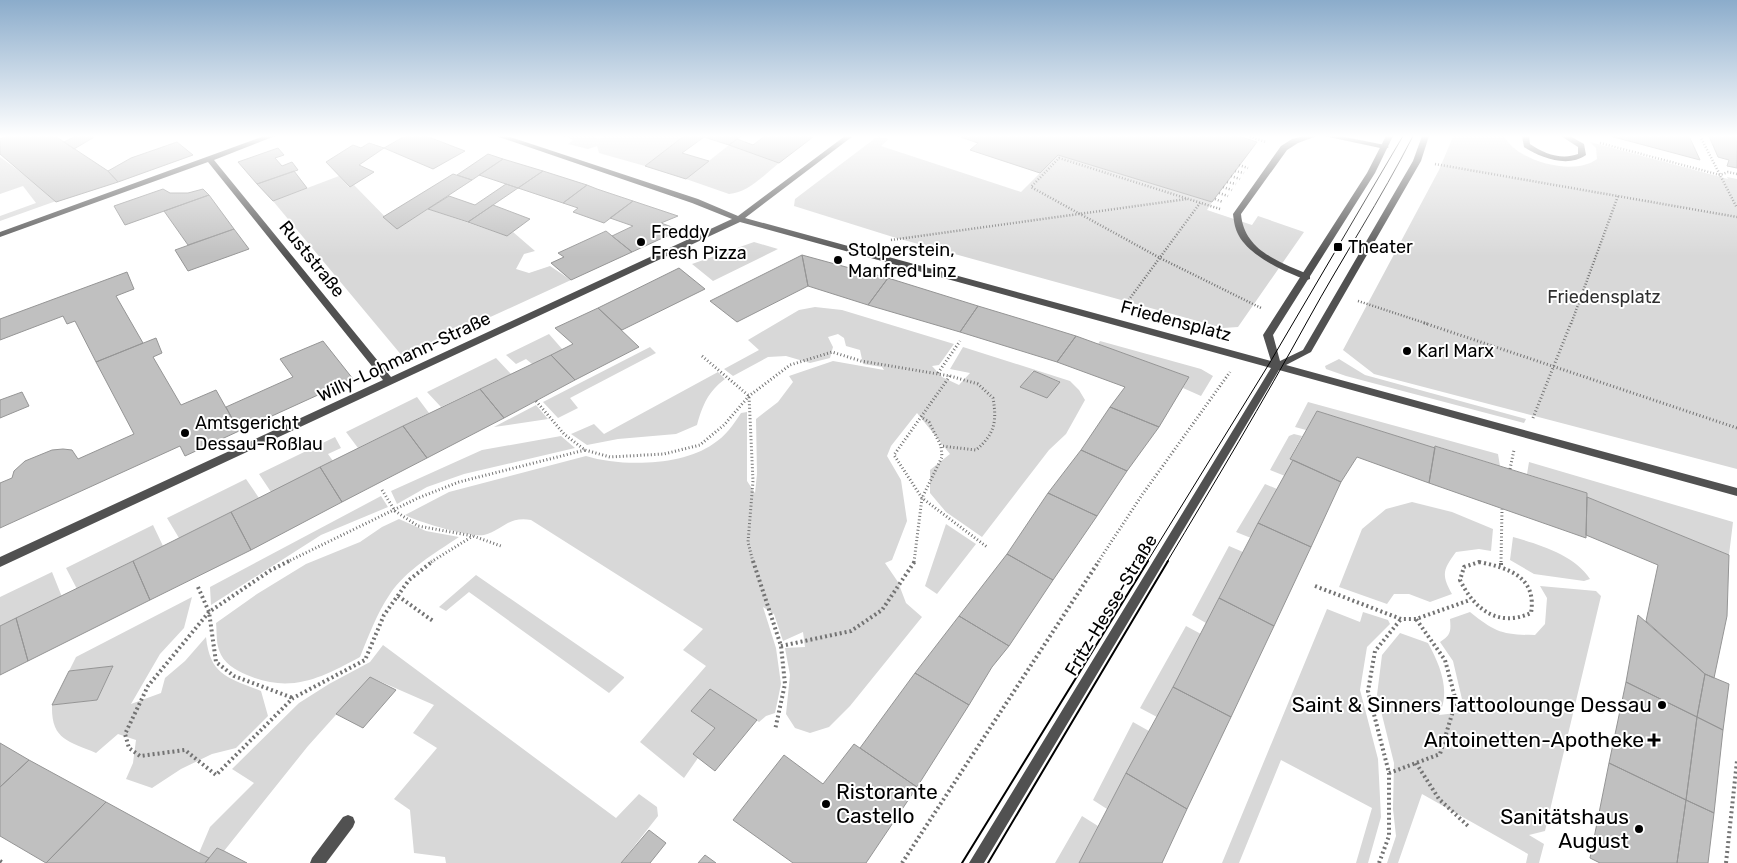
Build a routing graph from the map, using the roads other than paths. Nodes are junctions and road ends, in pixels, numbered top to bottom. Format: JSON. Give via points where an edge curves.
{"nodes":[{"id":1,"x":159,"y":176,"type":"edge"},
{"id":2,"x":224,"y":176,"type":"edge"},
{"id":3,"x":620,"y":176,"type":"edge"},
{"id":4,"x":796,"y":176,"type":"edge"},
{"id":5,"x":1264,"y":176,"type":"edge"},
{"id":6,"x":1369,"y":176,"type":"edge"},
{"id":7,"x":1408,"y":176,"type":"edge"},
{"id":8,"x":739,"y":219,"type":"junction"},
{"id":9,"x":0,"y":234,"type":"edge"},
{"id":10,"x":1306,"y":277,"type":"junction"},
{"id":11,"x":1276,"y":366,"type":"junction"},
{"id":12,"x":389,"y":381,"type":"junction"},
{"id":13,"x":1737,"y":492,"type":"edge"},
{"id":14,"x":0,"y":562,"type":"edge"},
{"id":15,"x":348,"y":822,"type":"dead end"},
{"id":16,"x":317,"y":863,"type":"edge"},
{"id":17,"x":976,"y":863,"type":"edge"}],
"edges":[{"from":1,"to":9,"type":"street"},
{"from":2,"to":12,"type":"street","name":"Ruststraße"},
{"from":3,"to":8,"type":"street","name":"Friedensplatz"},
{"from":4,"to":8,"type":"street"},
{"from":5,"to":10,"type":"street","via":[[1237,214],[1243,238],[1256,250]]},
{"from":6,"to":10,"type":"street"},
{"from":7,"to":11,"type":"street","via":[[1306,352]]},
{"from":8,"to":11,"type":"street","name":"Friedensplatz"},
{"from":8,"to":12,"type":"street","name":"Willy-Lohmann-Straße"},
{"from":10,"to":11,"type":"street","via":[[1268,335]]},
{"from":11,"to":13,"type":"street","name":"Friedensplatz"},
{"from":11,"to":17,"type":"street","name":"Fritz-Hesse-Straße"},
{"from":12,"to":14,"type":"street","name":"Willy-Lohmann-Straße"},
{"from":15,"to":16,"type":"street"}]}
